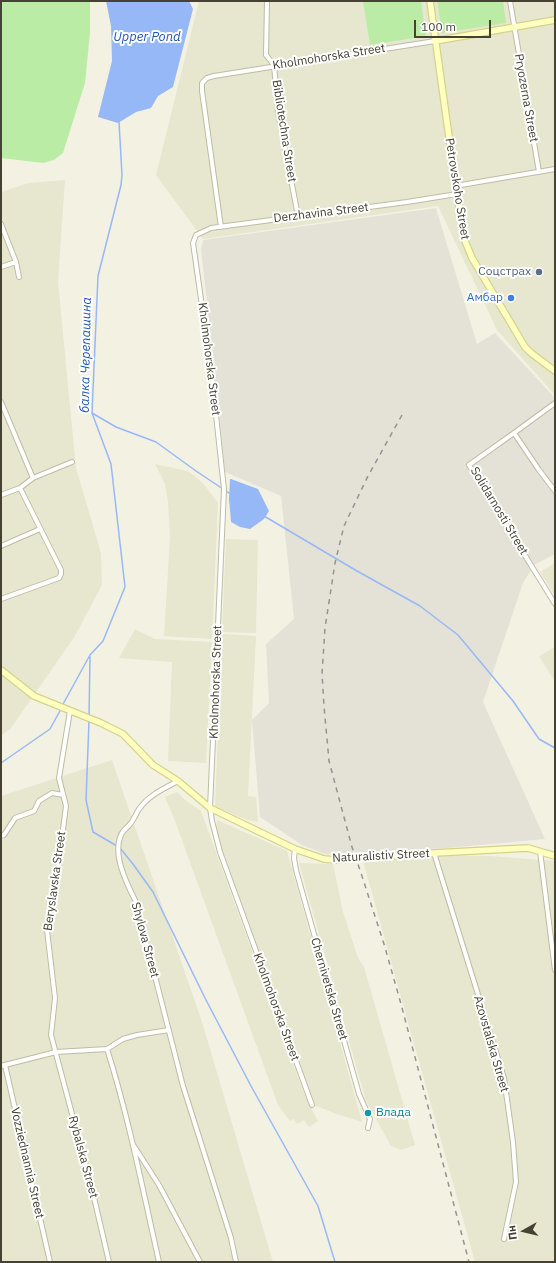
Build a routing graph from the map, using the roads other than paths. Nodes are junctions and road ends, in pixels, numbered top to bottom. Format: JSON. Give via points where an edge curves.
{"nodes":[{"id":1,"x":267,"y":1,"type":"edge"},
{"id":2,"x":430,"y":1,"type":"edge"},
{"id":3,"x":510,"y":1,"type":"edge"},
{"id":4,"x":555,"y":20,"type":"edge"},
{"id":5,"x":514,"y":27,"type":"junction"},
{"id":6,"x":435,"y":40,"type":"junction"},
{"id":7,"x":274,"y":65,"type":"junction"},
{"id":8,"x":555,"y":169,"type":"edge"},
{"id":9,"x":539,"y":172,"type":"junction"},
{"id":10,"x":456,"y":186,"type":"junction"},
{"id":11,"x":456,"y":194,"type":"junction"},
{"id":12,"x":298,"y":216,"type":"junction"},
{"id":13,"x":1,"y":224,"type":"edge"},
{"id":14,"x":221,"y":227,"type":"junction"},
{"id":15,"x":193,"y":243,"type":"joint"},
{"id":16,"x":16,"y":262,"type":"junction"},
{"id":17,"x":1,"y":267,"type":"edge"},
{"id":18,"x":19,"y":278,"type":"dead end"},
{"id":19,"x":555,"y":371,"type":"edge"},
{"id":20,"x":1,"y":402,"type":"edge"},
{"id":21,"x":555,"y":403,"type":"edge"},
{"id":22,"x":514,"y":433,"type":"junction"},
{"id":23,"x":72,"y":462,"type":"dead end"},
{"id":24,"x":33,"y":478,"type":"junction"},
{"id":25,"x":20,"y":488,"type":"junction"},
{"id":26,"x":555,"y":490,"type":"edge"},
{"id":27,"x":1,"y":495,"type":"edge"},
{"id":28,"x":40,"y":529,"type":"junction"},
{"id":29,"x":1,"y":546,"type":"edge"},
{"id":30,"x":1,"y":599,"type":"edge"},
{"id":31,"x":555,"y":604,"type":"edge"},
{"id":32,"x":1,"y":670,"type":"edge"},
{"id":33,"x":70,"y":711,"type":"junction"},
{"id":34,"x":178,"y":781,"type":"junction"},
{"id":35,"x":63,"y":795,"type":"junction"},
{"id":36,"x":210,"y":808,"type":"junction"},
{"id":37,"x":1,"y":836,"type":"edge"},
{"id":38,"x":295,"y":849,"type":"junction"},
{"id":39,"x":540,"y":851,"type":"junction"},
{"id":40,"x":434,"y":853,"type":"junction"},
{"id":41,"x":555,"y":856,"type":"edge"},
{"id":42,"x":555,"y":970,"type":"edge"},
{"id":43,"x":169,"y":1030,"type":"junction"},
{"id":44,"x":107,"y":1049,"type":"junction"},
{"id":45,"x":56,"y":1052,"type":"junction"},
{"id":46,"x":3,"y":1065,"type":"edge"},
{"id":47,"x":312,"y":1105,"type":"dead end"},
{"id":48,"x":368,"y":1128,"type":"dead end"},
{"id":49,"x":132,"y":1143,"type":"junction"},
{"id":50,"x":504,"y":1240,"type":"dead end"},
{"id":51,"x":50,"y":1262,"type":"edge"},
{"id":52,"x":109,"y":1262,"type":"edge"},
{"id":53,"x":159,"y":1262,"type":"edge"},
{"id":54,"x":200,"y":1262,"type":"edge"},
{"id":55,"x":236,"y":1262,"type":"edge"}],
"edges":[{"from":1,"to":7,"type":"street","name":"Bibliotechna Street","via":[[266,55]]},
{"from":2,"to":6,"type":"street","name":"Petrovskoho Street"},
{"from":3,"to":5,"type":"street","name":"Pryozerna Street"},
{"from":4,"to":5,"type":"street","name":"Kholmohorska Street"},
{"from":5,"to":6,"type":"street","name":"Kholmohorska Street"},
{"from":5,"to":9,"type":"street","name":"Pryozerna Street"},
{"from":6,"to":7,"type":"street","name":"Kholmohorska Street"},
{"from":6,"to":10,"type":"street","name":"Petrovskoho Street"},
{"from":7,"to":12,"type":"street","name":"Bibliotechna Street","via":[[278,112]]},
{"from":7,"to":14,"type":"street","name":"Kholmohorska Street","via":[[214,76],[202,83]]},
{"from":8,"to":9,"type":"street"},
{"from":9,"to":10,"type":"street"},
{"from":10,"to":11,"type":"street","name":"Petrovskoho Street"},
{"from":11,"to":12,"type":"street","name":"Derzhavina Street"},
{"from":11,"to":19,"type":"street","name":"Petrovskoho Street","via":[[465,241],[472,258],[525,347]]},
{"from":12,"to":14,"type":"street","name":"Derzhavina Street"},
{"from":13,"to":16,"type":"street"},
{"from":14,"to":15,"type":"street","name":"Derzhavina Street","via":[[202,231],[196,235]]},
{"from":15,"to":36,"type":"street","name":"Kholmohorska Street","via":[[211,369],[224,489]]},
{"from":16,"to":17,"type":"street"},
{"from":16,"to":18,"type":"street"},
{"from":20,"to":24,"type":"street"},
{"from":21,"to":22,"type":"street","name":"Solidarnosti Street"},
{"from":22,"to":26,"type":"street"},
{"from":22,"to":31,"type":"street","name":"Solidarnosti Street","via":[[469,465]]},
{"from":23,"to":24,"type":"street"},
{"from":24,"to":25,"type":"street"},
{"from":25,"to":27,"type":"street"},
{"from":25,"to":28,"type":"street"},
{"from":28,"to":29,"type":"street"},
{"from":28,"to":30,"type":"street","via":[[62,574],[59,578]]},
{"from":32,"to":33,"type":"street","name":"Naturalistiv Street","via":[[34,696]]},
{"from":33,"to":34,"type":"street","name":"Naturalistiv Street","via":[[123,734],[153,765]]},
{"from":33,"to":35,"type":"street","name":"Beryslavska Street","via":[[59,778]]},
{"from":34,"to":36,"type":"street","name":"Naturalistiv Street"},
{"from":34,"to":43,"type":"street","name":"Shylova Street","via":[[156,792],[142,804],[121,834],[119,848],[120,864],[136,902]]},
{"from":35,"to":37,"type":"street","via":[[52,793],[39,801],[34,811],[15,818]]},
{"from":35,"to":45,"type":"street","name":"Beryslavska Street","via":[[66,806],[47,930],[55,998],[51,1035]]},
{"from":36,"to":38,"type":"street","name":"Naturalistiv Street"},
{"from":36,"to":47,"type":"street","name":"Kholmohorska Street","via":[[220,852]]},
{"from":38,"to":40,"type":"street","name":"Naturalistiv Street","via":[[336,860]]},
{"from":38,"to":48,"type":"street","name":"Chernivetska Street","via":[[296,870],[359,1094],[370,1119]]},
{"from":39,"to":40,"type":"street","name":"Naturalistiv Street","via":[[528,848]]},
{"from":39,"to":41,"type":"street","name":"Naturalistiv Street"},
{"from":39,"to":42,"type":"street"},
{"from":40,"to":50,"type":"street","name":"Azovstalska Street","via":[[504,1078],[516,1182]]},
{"from":43,"to":44,"type":"street","via":[[123,1039]]},
{"from":43,"to":55,"type":"street","name":"Shylova Street","via":[[183,1086],[231,1238]]},
{"from":44,"to":45,"type":"street"},
{"from":44,"to":49,"type":"street"},
{"from":45,"to":46,"type":"street"},
{"from":45,"to":52,"type":"street","name":"Rybalska Street"},
{"from":46,"to":51,"type":"street","name":"Vozziednannia Street"},
{"from":49,"to":53,"type":"street"},
{"from":49,"to":54,"type":"street","via":[[159,1185]]}]}
